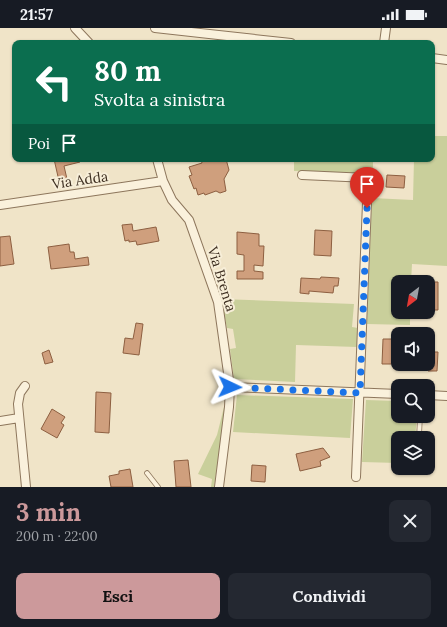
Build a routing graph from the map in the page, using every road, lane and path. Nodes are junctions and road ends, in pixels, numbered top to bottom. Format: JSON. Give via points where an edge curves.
{"nodes":[{"id":1,"x":75,"y":28,"type":"edge"},
{"id":2,"x":155,"y":28,"type":"edge"},
{"id":3,"x":386,"y":28,"type":"edge"},
{"id":4,"x":86,"y":40,"type":"edge"},
{"id":5,"x":264,"y":40,"type":"edge"},
{"id":6,"x":384,"y":40,"type":"edge"},
{"id":7,"x":435,"y":58,"type":"edge"},
{"id":8,"x":447,"y":60,"type":"edge"},
{"id":9,"x":158,"y":162,"type":"edge"},
{"id":10,"x":302,"y":175,"type":"dead end"},
{"id":11,"x":163,"y":181,"type":"junction"},
{"id":12,"x":0,"y":205,"type":"edge"},
{"id":13,"x":25,"y":386,"type":"dead end"},
{"id":14,"x":230,"y":387,"type":"junction"},
{"id":15,"x":360,"y":393,"type":"junction"},
{"id":16,"x":391,"y":394,"type":"edge"},
{"id":17,"x":435,"y":396,"type":"edge"},
{"id":18,"x":447,"y":396,"type":"edge"},
{"id":19,"x":19,"y":418,"type":"junction"},
{"id":20,"x":0,"y":421,"type":"edge"},
{"id":21,"x":148,"y":473,"type":"dead end"},
{"id":22,"x":356,"y":477,"type":"dead end"},
{"id":23,"x":26,"y":487,"type":"edge"},
{"id":24,"x":158,"y":487,"type":"edge"},
{"id":25,"x":219,"y":487,"type":"edge"}],
"edges":[{"from":1,"to":4,"type":"street"},
{"from":2,"to":5,"type":"street"},
{"from":3,"to":6,"type":"street"},
{"from":7,"to":8,"type":"street"},
{"from":9,"to":11,"type":"street","name":"Via Brenta"},
{"from":10,"to":15,"type":"street","via":[[368,178]]},
{"from":11,"to":12,"type":"street","name":"Via Adda"},
{"from":11,"to":14,"type":"street","name":"Via Brenta","via":[[172,200],[189,220],[218,302]]},
{"from":13,"to":19,"type":"street","via":[[20,393]]},
{"from":14,"to":15,"type":"street"},
{"from":14,"to":25,"type":"street","name":"Via Brenta","via":[[230,408]]},
{"from":15,"to":16,"type":"street"},
{"from":15,"to":22,"type":"street"},
{"from":17,"to":18,"type":"street"},
{"from":19,"to":20,"type":"street"},
{"from":19,"to":23,"type":"street"},
{"from":21,"to":24,"type":"lane"}]}
